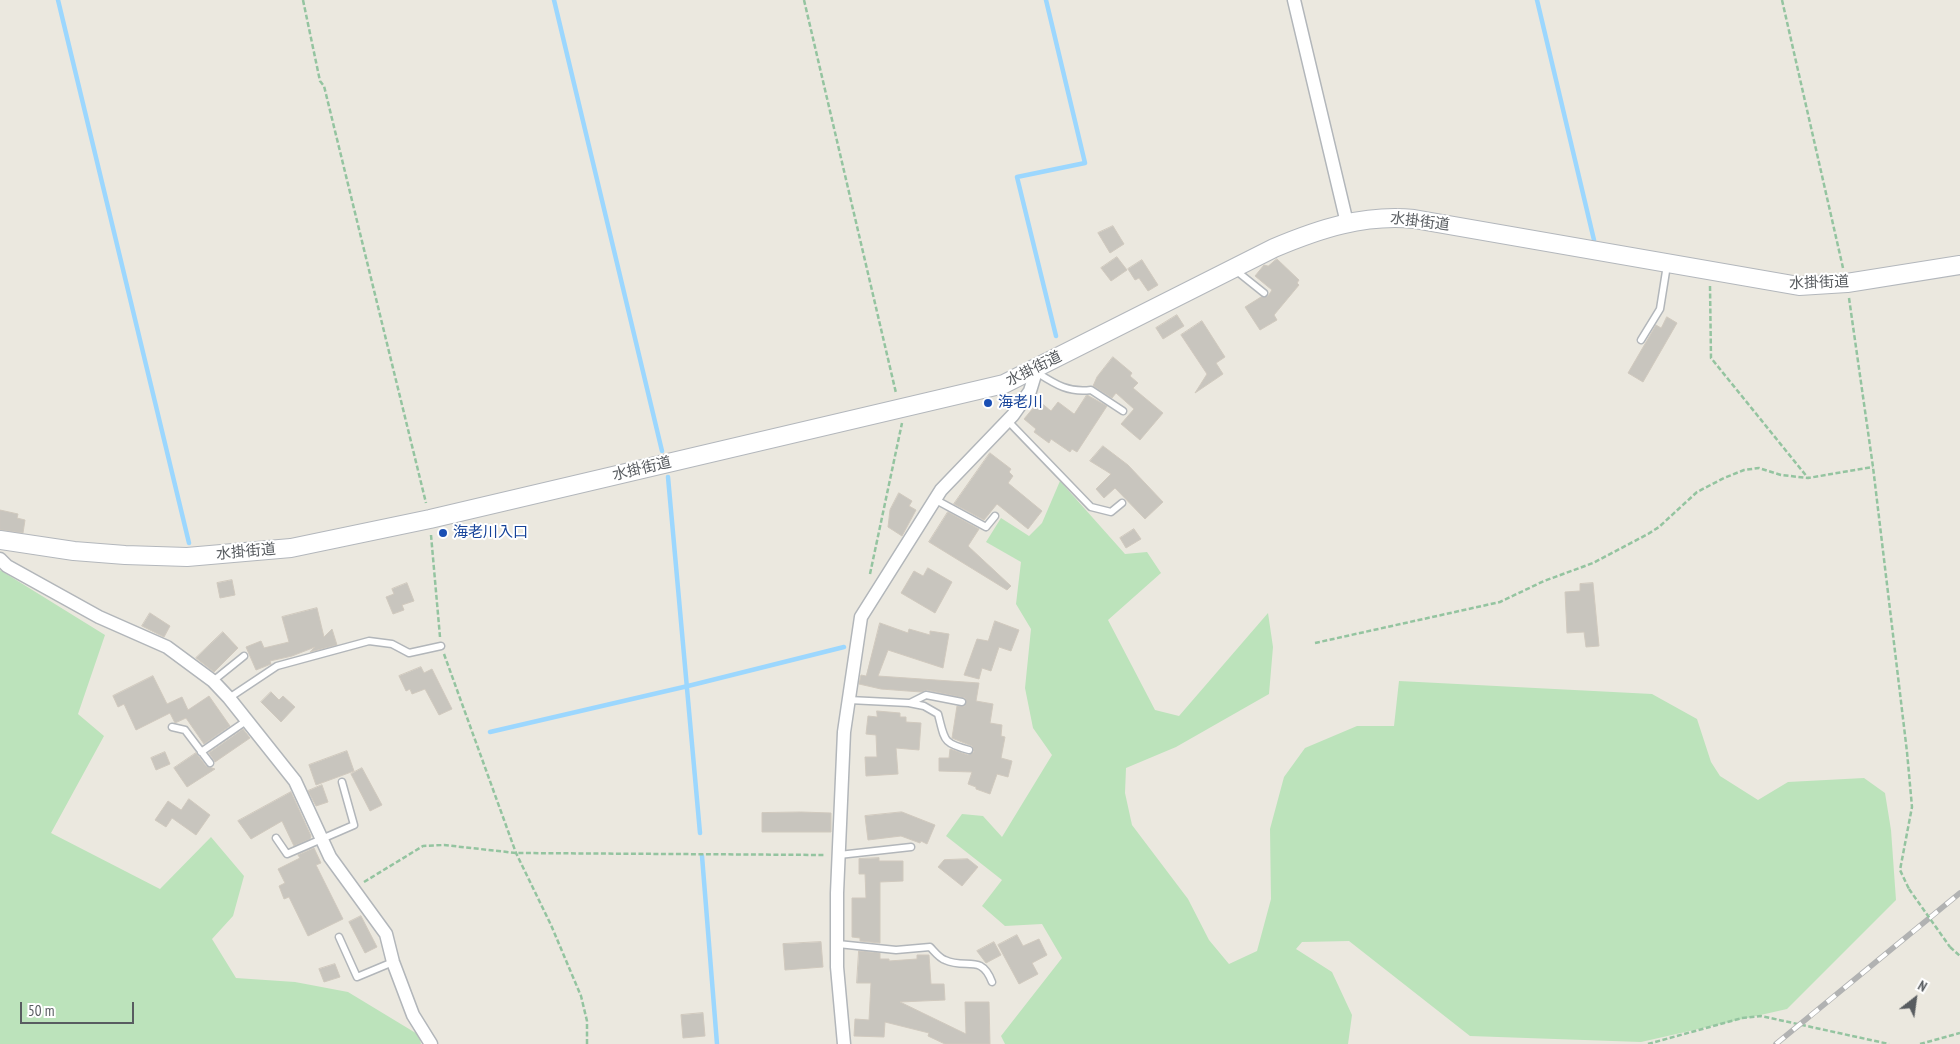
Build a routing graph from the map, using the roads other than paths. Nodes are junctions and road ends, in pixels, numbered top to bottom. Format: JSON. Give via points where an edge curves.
{"nodes":[{"id":1,"x":1294,"y":0,"type":"edge"},
{"id":2,"x":1347,"y":222,"type":"junction"},
{"id":3,"x":1667,"y":264,"type":"junction"},
{"id":4,"x":1960,"y":264,"type":"edge"},
{"id":5,"x":1232,"y":268,"type":"junction"},
{"id":6,"x":1264,"y":293,"type":"dead end"},
{"id":7,"x":1641,"y":340,"type":"dead end"},
{"id":8,"x":1036,"y":370,"type":"junction"},
{"id":9,"x":1123,"y":411,"type":"dead end"},
{"id":10,"x":1008,"y":421,"type":"junction"},
{"id":11,"x":936,"y":500,"type":"junction"},
{"id":12,"x":1122,"y":503,"type":"dead end"},
{"id":13,"x":995,"y":516,"type":"dead end"},
{"id":14,"x":0,"y":540,"type":"edge"},
{"id":15,"x":0,"y":559,"type":"edge"},
{"id":16,"x":441,"y":646,"type":"road end"},
{"id":17,"x":244,"y":656,"type":"dead end"},
{"id":18,"x":213,"y":681,"type":"junction"},
{"id":19,"x":229,"y":698,"type":"junction"},
{"id":20,"x":849,"y":700,"type":"junction"},
{"id":21,"x":962,"y":702,"type":"dead end"},
{"id":22,"x":909,"y":703,"type":"junction"},
{"id":23,"x":246,"y":722,"type":"junction"},
{"id":24,"x":172,"y":727,"type":"dead end"},
{"id":25,"x":969,"y":750,"type":"dead end"},
{"id":26,"x":201,"y":752,"type":"junction"},
{"id":27,"x":210,"y":763,"type":"dead end"},
{"id":28,"x":342,"y":782,"type":"dead end"},
{"id":29,"x":276,"y":838,"type":"dead end"},
{"id":30,"x":322,"y":840,"type":"junction"},
{"id":31,"x":911,"y":847,"type":"dead end"},
{"id":32,"x":839,"y":855,"type":"junction"},
{"id":33,"x":339,"y":938,"type":"dead end"},
{"id":34,"x":838,"y":944,"type":"junction"},
{"id":35,"x":393,"y":962,"type":"junction"},
{"id":36,"x":992,"y":982,"type":"dead end"},
{"id":37,"x":431,"y":1044,"type":"edge"},
{"id":38,"x":844,"y":1044,"type":"edge"}],
"edges":[{"from":1,"to":2,"type":"street"},
{"from":2,"to":3,"type":"main road","name":"水掛街道","via":[[1390,216],[1414,219]]},
{"from":2,"to":5,"type":"main road","name":"水掛街道","via":[[1302,236]]},
{"from":3,"to":4,"type":"main road","name":"水掛街道","via":[[1799,286],[1847,283]]},
{"from":3,"to":7,"type":"lane","via":[[1660,309]]},
{"from":5,"to":6,"type":"lane"},
{"from":5,"to":8,"type":"main road","name":"水掛街道"},
{"from":8,"to":9,"type":"lane","via":[[1063,389],[1076,392],[1091,390]]},
{"from":8,"to":10,"type":"street","via":[[1030,391]]},
{"from":8,"to":14,"type":"main road","name":"水掛街道","via":[[1004,384],[900,409],[430,519],[291,548],[187,557],[74,551]]},
{"from":10,"to":11,"type":"street","via":[[941,490]]},
{"from":10,"to":12,"type":"lane","via":[[1092,507],[1111,512]]},
{"from":11,"to":13,"type":"lane","via":[[986,527]]},
{"from":11,"to":20,"type":"street","via":[[861,617]]},
{"from":15,"to":18,"type":"street","via":[[84,609],[167,647]]},
{"from":16,"to":19,"type":"lane","via":[[409,653],[392,644],[369,641],[277,666]]},
{"from":17,"to":18,"type":"lane"},
{"from":18,"to":19,"type":"street"},
{"from":19,"to":23,"type":"street"},
{"from":20,"to":22,"type":"lane"},
{"from":20,"to":32,"type":"street","via":[[844,732]]},
{"from":21,"to":22,"type":"lane","via":[[926,695]]},
{"from":22,"to":25,"type":"lane","via":[[924,706],[938,714],[945,740],[950,745]]},
{"from":23,"to":26,"type":"lane"},
{"from":23,"to":30,"type":"street","via":[[294,781]]},
{"from":24,"to":26,"type":"lane","via":[[184,730]]},
{"from":26,"to":27,"type":"lane"},
{"from":28,"to":30,"type":"lane","via":[[354,825]]},
{"from":29,"to":30,"type":"lane","via":[[287,854]]},
{"from":30,"to":35,"type":"street","via":[[330,858],[386,934]]},
{"from":31,"to":32,"type":"lane"},
{"from":32,"to":34,"type":"street"},
{"from":33,"to":35,"type":"lane","via":[[357,977]]},
{"from":34,"to":36,"type":"lane","via":[[896,950],[930,947],[944,960],[981,966],[987,970]]},
{"from":34,"to":38,"type":"street"},
{"from":35,"to":37,"type":"street","via":[[413,1015]]}]}
